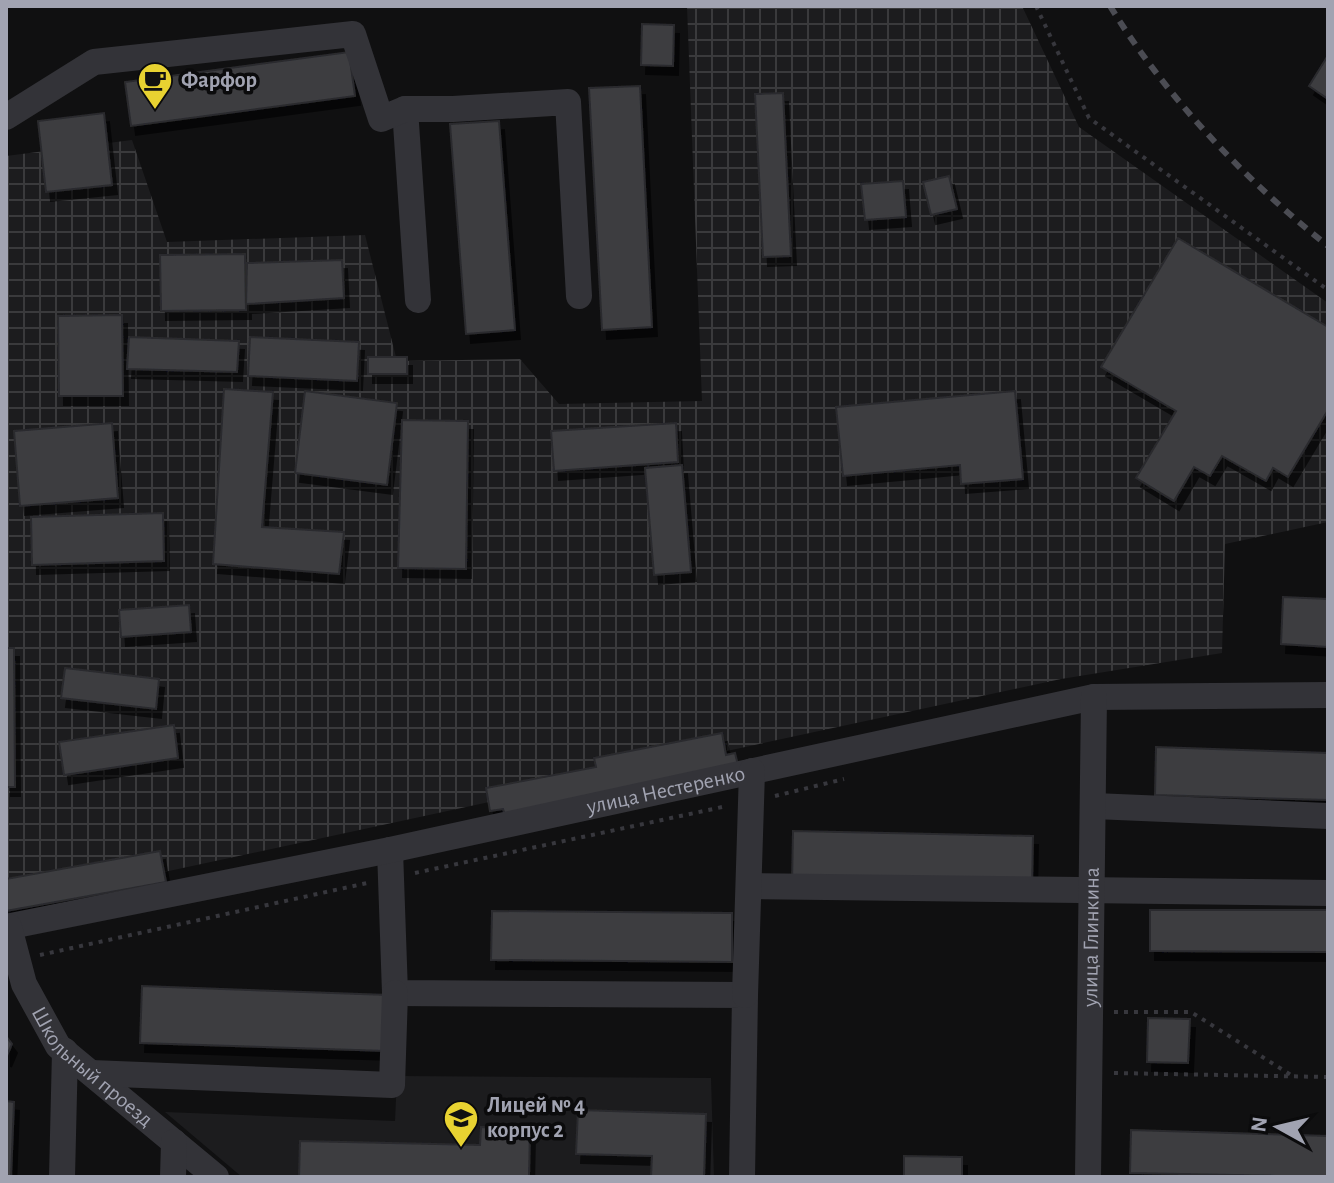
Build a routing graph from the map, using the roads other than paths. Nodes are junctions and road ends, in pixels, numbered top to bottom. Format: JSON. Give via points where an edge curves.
{"nodes":[{"id":1,"x":405,"y":109,"type":"junction"},
{"id":2,"x":6,"y":117,"type":"edge"},
{"id":3,"x":579,"y":296,"type":"dead end"},
{"id":4,"x":418,"y":300,"type":"dead end"},
{"id":5,"x":1328,"y":695,"type":"edge"},
{"id":6,"x":1094,"y":697,"type":"junction"},
{"id":7,"x":752,"y":771,"type":"junction"},
{"id":8,"x":1094,"y":806,"type":"junction"},
{"id":9,"x":1328,"y":816,"type":"edge"},
{"id":10,"x":390,"y":850,"type":"junction"},
{"id":11,"x":749,"y":886,"type":"junction"},
{"id":12,"x":1092,"y":889,"type":"junction"},
{"id":13,"x":1328,"y":893,"type":"edge"},
{"id":14,"x":7,"y":927,"type":"edge"},
{"id":15,"x":395,"y":993,"type":"junction"},
{"id":16,"x":745,"y":995,"type":"junction"},
{"id":17,"x":65,"y":1051,"type":"junction"},
{"id":18,"x":91,"y":1073,"type":"junction"},
{"id":19,"x":174,"y":1142,"type":"junction"},
{"id":20,"x":62,"y":1177,"type":"edge"},
{"id":21,"x":173,"y":1177,"type":"edge"},
{"id":22,"x":216,"y":1177,"type":"edge"},
{"id":23,"x":742,"y":1177,"type":"edge"},
{"id":24,"x":1088,"y":1177,"type":"edge"}],
"edges":[{"from":1,"to":2,"type":"street","via":[[381,119],[353,34],[94,62]]},
{"from":1,"to":3,"type":"street","via":[[568,102]]},
{"from":1,"to":4,"type":"street"},
{"from":5,"to":6,"type":"street","name":"улица Нестеренко"},
{"from":6,"to":7,"type":"street","name":"улица Нестеренко"},
{"from":6,"to":8,"type":"street","name":"улица Глинкина"},
{"from":7,"to":10,"type":"street","name":"улица Нестеренко"},
{"from":7,"to":11,"type":"street"},
{"from":8,"to":9,"type":"street"},
{"from":8,"to":12,"type":"street","name":"улица Глинкина"},
{"from":10,"to":14,"type":"street","name":"улица Нестеренко"},
{"from":10,"to":15,"type":"street"},
{"from":11,"to":12,"type":"street"},
{"from":11,"to":16,"type":"street"},
{"from":12,"to":13,"type":"street"},
{"from":12,"to":24,"type":"street","name":"улица Глинкина"},
{"from":14,"to":17,"type":"street","name":"Школьный проезд","via":[[24,984]]},
{"from":15,"to":16,"type":"street"},
{"from":15,"to":18,"type":"street","via":[[392,1085]]},
{"from":16,"to":23,"type":"street"},
{"from":17,"to":18,"type":"street","name":"Школьный проезд"},
{"from":17,"to":20,"type":"street"},
{"from":18,"to":19,"type":"street","name":"Школьный проезд"},
{"from":19,"to":21,"type":"street"},
{"from":19,"to":22,"type":"street","name":"Школьный проезд"}]}
